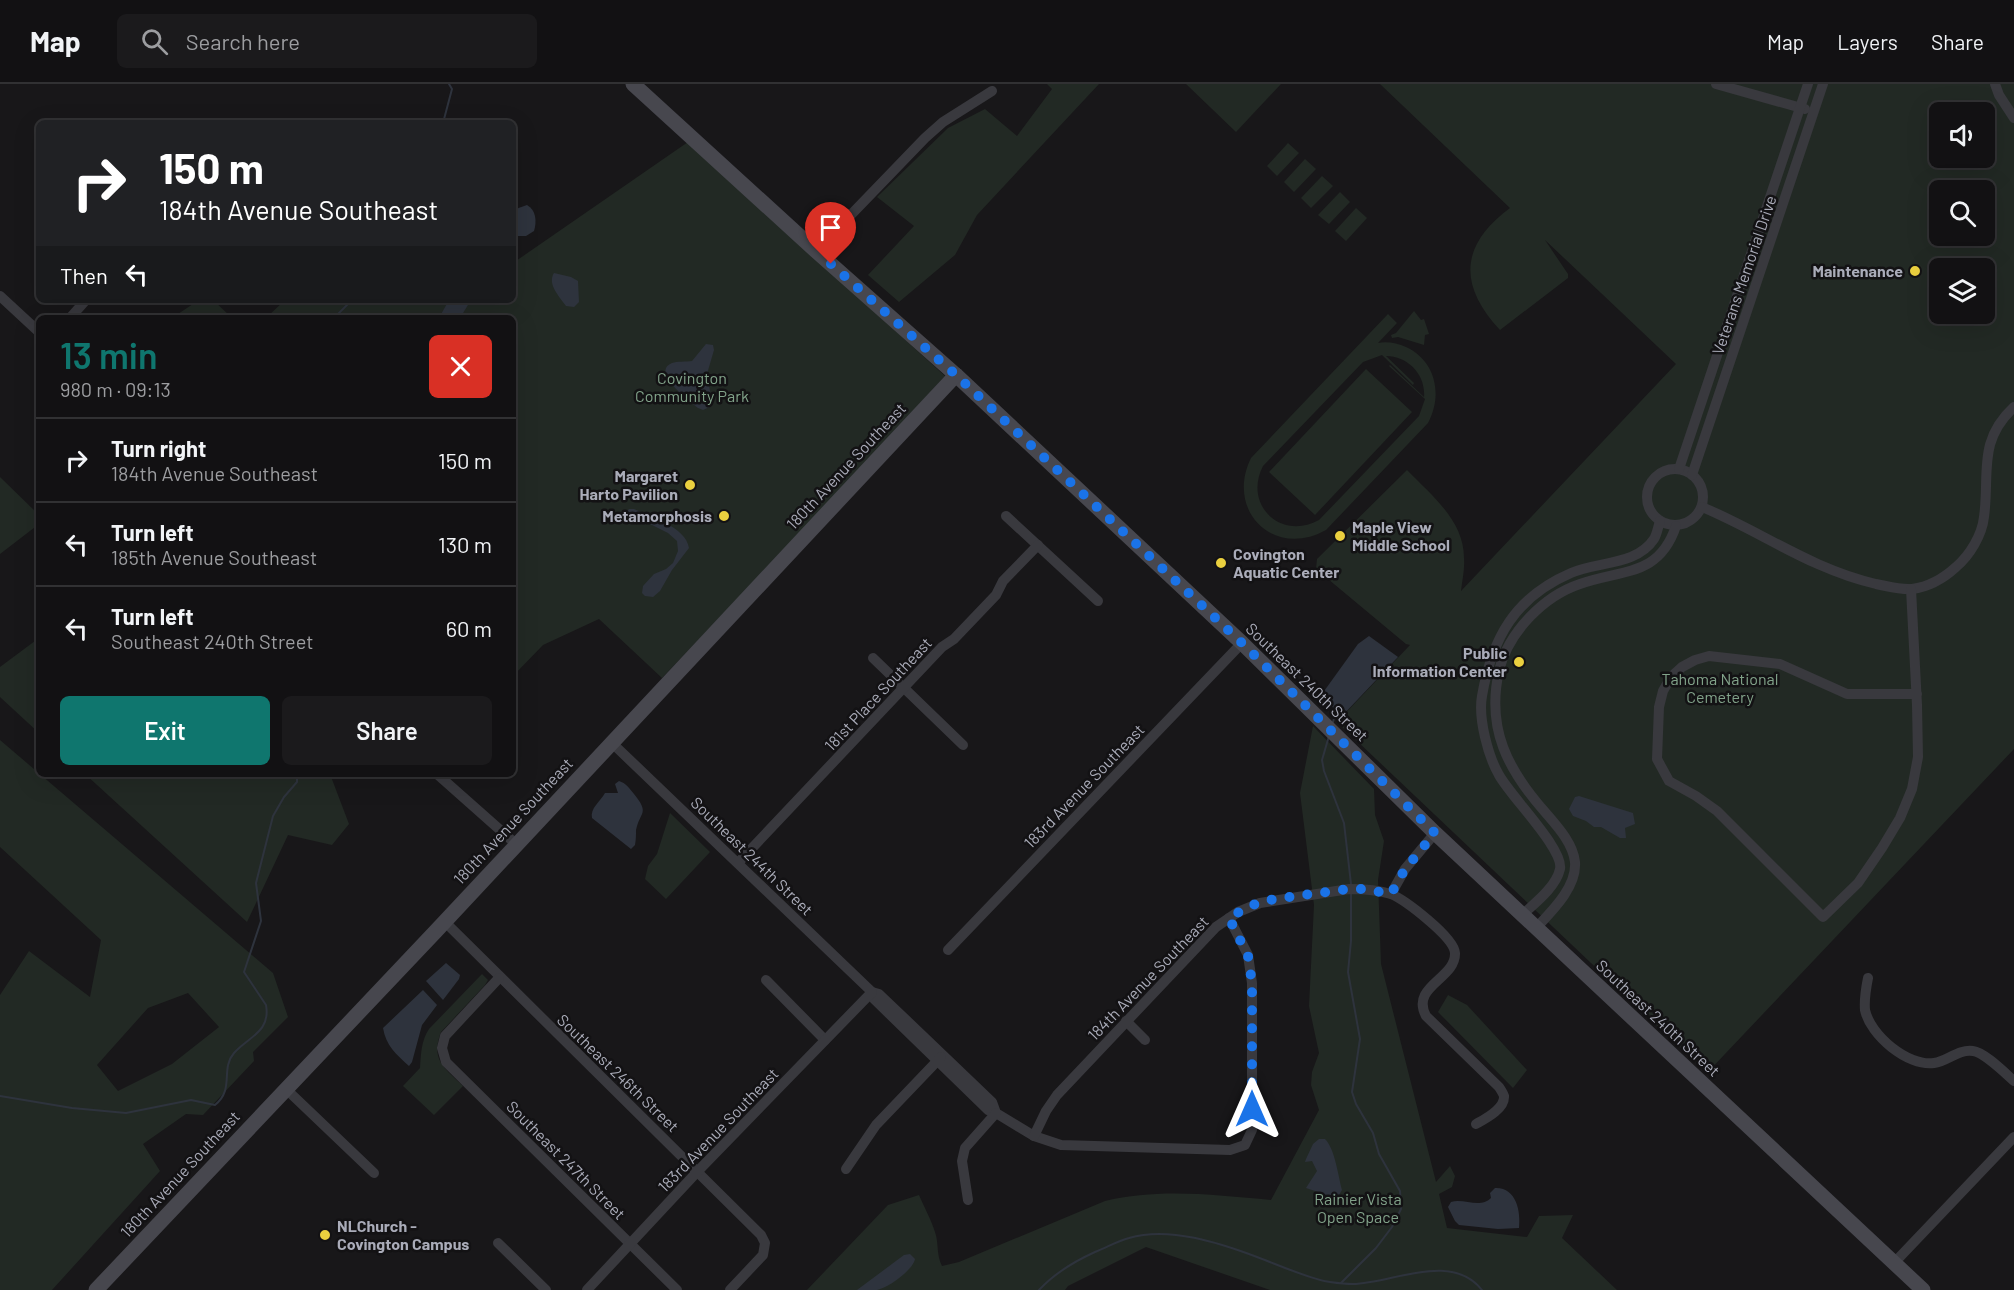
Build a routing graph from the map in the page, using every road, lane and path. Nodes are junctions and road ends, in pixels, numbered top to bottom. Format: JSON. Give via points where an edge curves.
{"nodes":[{"id":1,"x":633,"y":84,"type":"edge"},
{"id":2,"x":1716,"y":84,"type":"edge"},
{"id":3,"x":1808,"y":84,"type":"edge"},
{"id":4,"x":1823,"y":84,"type":"edge"},
{"id":5,"x":1995,"y":84,"type":"edge"},
{"id":6,"x":992,"y":91,"type":"dead end"},
{"id":7,"x":1800,"y":108,"type":"junction"},
{"id":8,"x":1814,"y":112,"type":"junction"},
{"id":9,"x":2014,"y":118,"type":"edge"},
{"id":10,"x":816,"y":251,"type":"junction"},
{"id":11,"x":0,"y":296,"type":"edge"},
{"id":12,"x":83,"y":303,"type":"edge"},
{"id":13,"x":73,"y":315,"type":"edge"},
{"id":14,"x":36,"y":329,"type":"edge"},
{"id":15,"x":956,"y":375,"type":"junction"},
{"id":16,"x":2014,"y":407,"type":"edge"},
{"id":17,"x":1679,"y":469,"type":"junction"},
{"id":18,"x":1692,"y":475,"type":"junction"},
{"id":19,"x":1702,"y":507,"type":"junction"},
{"id":20,"x":1006,"y":516,"type":"dead end"},
{"id":21,"x":1660,"y":521,"type":"junction"},
{"id":22,"x":1676,"y":526,"type":"junction"},
{"id":23,"x":1038,"y":545,"type":"junction"},
{"id":24,"x":1911,"y":589,"type":"junction"},
{"id":25,"x":1098,"y":601,"type":"dead end"},
{"id":26,"x":1242,"y":643,"type":"junction"},
{"id":27,"x":873,"y":658,"type":"dead end"},
{"id":28,"x":904,"y":688,"type":"junction"},
{"id":29,"x":1917,"y":694,"type":"junction"},
{"id":30,"x":611,"y":742,"type":"junction"},
{"id":31,"x":963,"y":745,"type":"dead end"},
{"id":32,"x":440,"y":777,"type":"edge"},
{"id":33,"x":1538,"y":805,"type":"junction"},
{"id":34,"x":1528,"y":815,"type":"junction"},
{"id":35,"x":1435,"y":833,"type":"junction"},
{"id":36,"x":517,"y":844,"type":"junction"},
{"id":37,"x":738,"y":863,"type":"junction"},
{"id":38,"x":1545,"y":892,"type":"junction"},
{"id":39,"x":1391,"y":894,"type":"junction"},
{"id":40,"x":1557,"y":904,"type":"junction"},
{"id":41,"x":1522,"y":915,"type":"junction"},
{"id":42,"x":1229,"y":918,"type":"junction"},
{"id":43,"x":445,"y":922,"type":"junction"},
{"id":44,"x":1536,"y":928,"type":"junction"},
{"id":45,"x":948,"y":950,"type":"dead end"},
{"id":46,"x":499,"y":978,"type":"junction"},
{"id":47,"x":1868,"y":978,"type":"dead end"},
{"id":48,"x":766,"y":980,"type":"dead end"},
{"id":49,"x":872,"y":992,"type":"junction"},
{"id":50,"x":1126,"y":1021,"type":"junction"},
{"id":51,"x":825,"y":1040,"type":"junction"},
{"id":52,"x":1145,"y":1040,"type":"dead end"},
{"id":53,"x":940,"y":1058,"type":"junction"},
{"id":54,"x":2014,"y":1081,"type":"edge"},
{"id":55,"x":286,"y":1089,"type":"junction"},
{"id":56,"x":996,"y":1113,"type":"junction"},
{"id":57,"x":1476,"y":1124,"type":"dead end"},
{"id":58,"x":1034,"y":1136,"type":"junction"},
{"id":59,"x":2014,"y":1137,"type":"edge"},
{"id":60,"x":846,"y":1169,"type":"dead end"},
{"id":61,"x":697,"y":1172,"type":"junction"},
{"id":62,"x":374,"y":1173,"type":"dead end"},
{"id":63,"x":968,"y":1200,"type":"dead end"},
{"id":64,"x":498,"y":1243,"type":"dead end"},
{"id":65,"x":630,"y":1244,"type":"junction"},
{"id":66,"x":1894,"y":1263,"type":"junction"},
{"id":67,"x":96,"y":1290,"type":"edge"},
{"id":68,"x":546,"y":1290,"type":"edge"},
{"id":69,"x":587,"y":1290,"type":"edge"},
{"id":70,"x":677,"y":1290,"type":"edge"},
{"id":71,"x":730,"y":1290,"type":"edge"},
{"id":72,"x":1923,"y":1290,"type":"edge"}],
"edges":[{"from":1,"to":10,"type":"main road","name":"Southeast 240th Street"},
{"from":2,"to":7,"type":"street"},
{"from":3,"to":7,"type":"street","name":"Veterans Memorial Drive"},
{"from":4,"to":8,"type":"street","name":"Veterans Memorial Drive"},
{"from":5,"to":9,"type":"street"},
{"from":6,"to":10,"type":"street","via":[[925,138]]},
{"from":7,"to":8,"type":"street"},
{"from":7,"to":17,"type":"street","name":"Veterans Memorial Drive"},
{"from":8,"to":18,"type":"street","name":"Veterans Memorial Drive"},
{"from":10,"to":15,"type":"main road","name":"Southeast 240th Street"},
{"from":11,"to":14,"type":"street"},
{"from":12,"to":13,"type":"street"},
{"from":15,"to":26,"type":"main road","name":"Southeast 240th Street"},
{"from":15,"to":30,"type":"main road","name":"180th Avenue Southeast"},
{"from":16,"to":24,"type":"street","via":[[1992,435],[1985,465],[1984,520],[1977,540],[1963,561],[1947,575]]},
{"from":17,"to":18,"type":"street"},
{"from":17,"to":21,"type":"street","via":[[1664,471],[1648,488],[1647,503]]},
{"from":18,"to":19,"type":"street","via":[[1703,492]]},
{"from":19,"to":22,"type":"street","via":[[1692,520]]},
{"from":19,"to":24,"type":"street","via":[[1750,528],[1810,562],[1857,580]]},
{"from":20,"to":23,"type":"street"},
{"from":21,"to":22,"type":"street"},
{"from":21,"to":34,"type":"street","via":[[1655,538],[1635,556],[1573,572],[1552,582],[1529,599],[1496,641],[1482,694],[1488,752],[1498,775]]},
{"from":22,"to":33,"type":"street","via":[[1672,538],[1651,562],[1634,571],[1580,584],[1542,605],[1514,638],[1504,658],[1495,698],[1502,748]]},
{"from":23,"to":25,"type":"street"},
{"from":23,"to":28,"type":"street","name":"181st Place Southeast","via":[[1003,582],[996,595]]},
{"from":24,"to":29,"type":"street"},
{"from":26,"to":35,"type":"main road","name":"Southeast 240th Street"},
{"from":26,"to":45,"type":"street","name":"183rd Avenue Southeast"},
{"from":27,"to":28,"type":"street"},
{"from":28,"to":31,"type":"street"},
{"from":28,"to":37,"type":"street","name":"181st Place Southeast"},
{"from":29,"to":29,"type":"street","via":[[1918,757],[1912,789],[1900,818],[1858,883],[1823,917],[1717,811],[1669,781],[1657,759],[1663,691],[1682,667],[1709,656],[1780,664],[1847,694]]},
{"from":30,"to":36,"type":"main road","name":"180th Avenue Southeast"},
{"from":30,"to":37,"type":"street","name":"Southeast 244th Street"},
{"from":32,"to":36,"type":"street"},
{"from":33,"to":34,"type":"street"},
{"from":33,"to":40,"type":"street","via":[[1562,832],[1575,862],[1573,877]]},
{"from":34,"to":38,"type":"street","via":[[1560,859],[1556,880]]},
{"from":35,"to":39,"type":"street","via":[[1405,869]]},
{"from":35,"to":41,"type":"main road","name":"Southeast 240th Street"},
{"from":36,"to":43,"type":"main road","name":"180th Avenue Southeast"},
{"from":37,"to":49,"type":"street","name":"Southeast 244th Street"},
{"from":38,"to":40,"type":"street"},
{"from":38,"to":41,"type":"street"},
{"from":39,"to":42,"type":"street","name":"184th Avenue Southeast","via":[[1349,889],[1274,899],[1249,906]]},
{"from":39,"to":57,"type":"street","via":[[1427,919],[1450,942],[1455,953],[1445,973],[1426,993],[1422,1005],[1426,1016],[1504,1096],[1502,1104]]},
{"from":40,"to":44,"type":"street"},
{"from":41,"to":44,"type":"main road","name":"Southeast 240th Street"},
{"from":42,"to":50,"type":"street","name":"184th Avenue Southeast","via":[[1206,936]]},
{"from":42,"to":58,"type":"street","name":"Southeast 244th Street","via":[[1248,956],[1252,983],[1252,1130],[1245,1144],[1230,1150],[1061,1145]]},
{"from":43,"to":46,"type":"street","name":"Southeast 246th Street"},
{"from":43,"to":55,"type":"main road","name":"180th Avenue Southeast"},
{"from":44,"to":66,"type":"main road","name":"Southeast 240th Street"},
{"from":46,"to":61,"type":"street","name":"Southeast 246th Street"},
{"from":46,"to":65,"type":"street","name":"Southeast 247th Street","via":[[445,1036],[442,1048],[446,1062]]},
{"from":47,"to":54,"type":"street","via":[[1866,1012],[1890,1047],[1918,1064],[1935,1063],[1965,1050],[1976,1051]]},
{"from":48,"to":51,"type":"street"},
{"from":49,"to":51,"type":"street","name":"183rd Avenue Southeast"},
{"from":49,"to":53,"type":"street","name":"Southeast 244th Street","via":[[879,994]]},
{"from":50,"to":52,"type":"street"},
{"from":50,"to":58,"type":"street","name":"184th Avenue Southeast","via":[[1057,1095]]},
{"from":51,"to":61,"type":"street","name":"183rd Avenue Southeast"},
{"from":53,"to":56,"type":"street","name":"Southeast 244th Street","via":[[992,1102]]},
{"from":53,"to":60,"type":"street","via":[[876,1125]]},
{"from":55,"to":62,"type":"street"},
{"from":55,"to":67,"type":"main road","name":"180th Avenue Southeast"},
{"from":56,"to":58,"type":"street","name":"Southeast 244th Street"},
{"from":56,"to":63,"type":"street","via":[[965,1148],[962,1161]]},
{"from":59,"to":66,"type":"street"},
{"from":61,"to":65,"type":"street","name":"183rd Avenue Southeast"},
{"from":61,"to":71,"type":"street","name":"Southeast 246th Street","via":[[761,1235],[765,1248],[764,1255]]},
{"from":64,"to":68,"type":"street"},
{"from":65,"to":69,"type":"street","name":"183rd Avenue Southeast"},
{"from":65,"to":70,"type":"street","name":"Southeast 247th Street"},
{"from":66,"to":72,"type":"main road","name":"Southeast 240th Street"}]}
